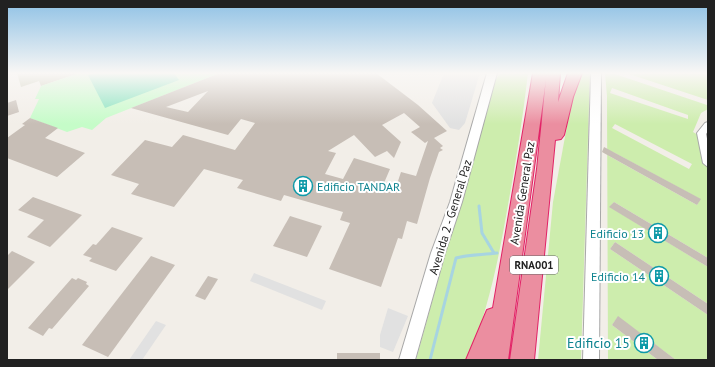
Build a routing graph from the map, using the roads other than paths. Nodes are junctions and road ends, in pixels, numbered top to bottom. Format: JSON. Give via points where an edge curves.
{"nodes":[{"id":1,"x":487,"y":90,"type":"edge"},
{"id":2,"x":533,"y":90,"type":"edge"},
{"id":3,"x":538,"y":90,"type":"edge"},
{"id":4,"x":552,"y":90,"type":"edge"},
{"id":5,"x":568,"y":90,"type":"edge"},
{"id":6,"x":596,"y":90,"type":"edge"},
{"id":7,"x":535,"y":112,"type":"junction"},
{"id":8,"x":706,"y":129,"type":"edge"},
{"id":9,"x":708,"y":163,"type":"edge"},
{"id":10,"x":546,"y":169,"type":"junction"},
{"id":11,"x":507,"y":290,"type":"junction"},
{"id":12,"x":407,"y":360,"type":"edge"},
{"id":13,"x":478,"y":360,"type":"edge"},
{"id":14,"x":496,"y":360,"type":"edge"},
{"id":15,"x":522,"y":360,"type":"edge"},
{"id":16,"x":591,"y":360,"type":"edge"}],
"edges":[{"from":1,"to":12,"type":"street","name":"Avenida 2 - General Paz"},
{"from":2,"to":7,"type":"highway"},
{"from":3,"to":7,"type":"highway","name":"Avenida General Paz","number":"RNA001"},
{"from":4,"to":10,"type":"highway","name":"Avenida General Paz","number":"RNA001"},
{"from":5,"to":10,"type":"highway"},
{"from":6,"to":16,"type":"street"},
{"from":7,"to":11,"type":"highway","name":"Avenida General Paz","number":"RNA001"},
{"from":8,"to":9,"type":"street","via":[[701,136]]},
{"from":10,"to":15,"type":"highway","name":"Avenida General Paz","number":"RNA001"},
{"from":11,"to":13,"type":"highway"},
{"from":11,"to":14,"type":"highway","name":"Avenida General Paz","number":"RNA001"}]}
